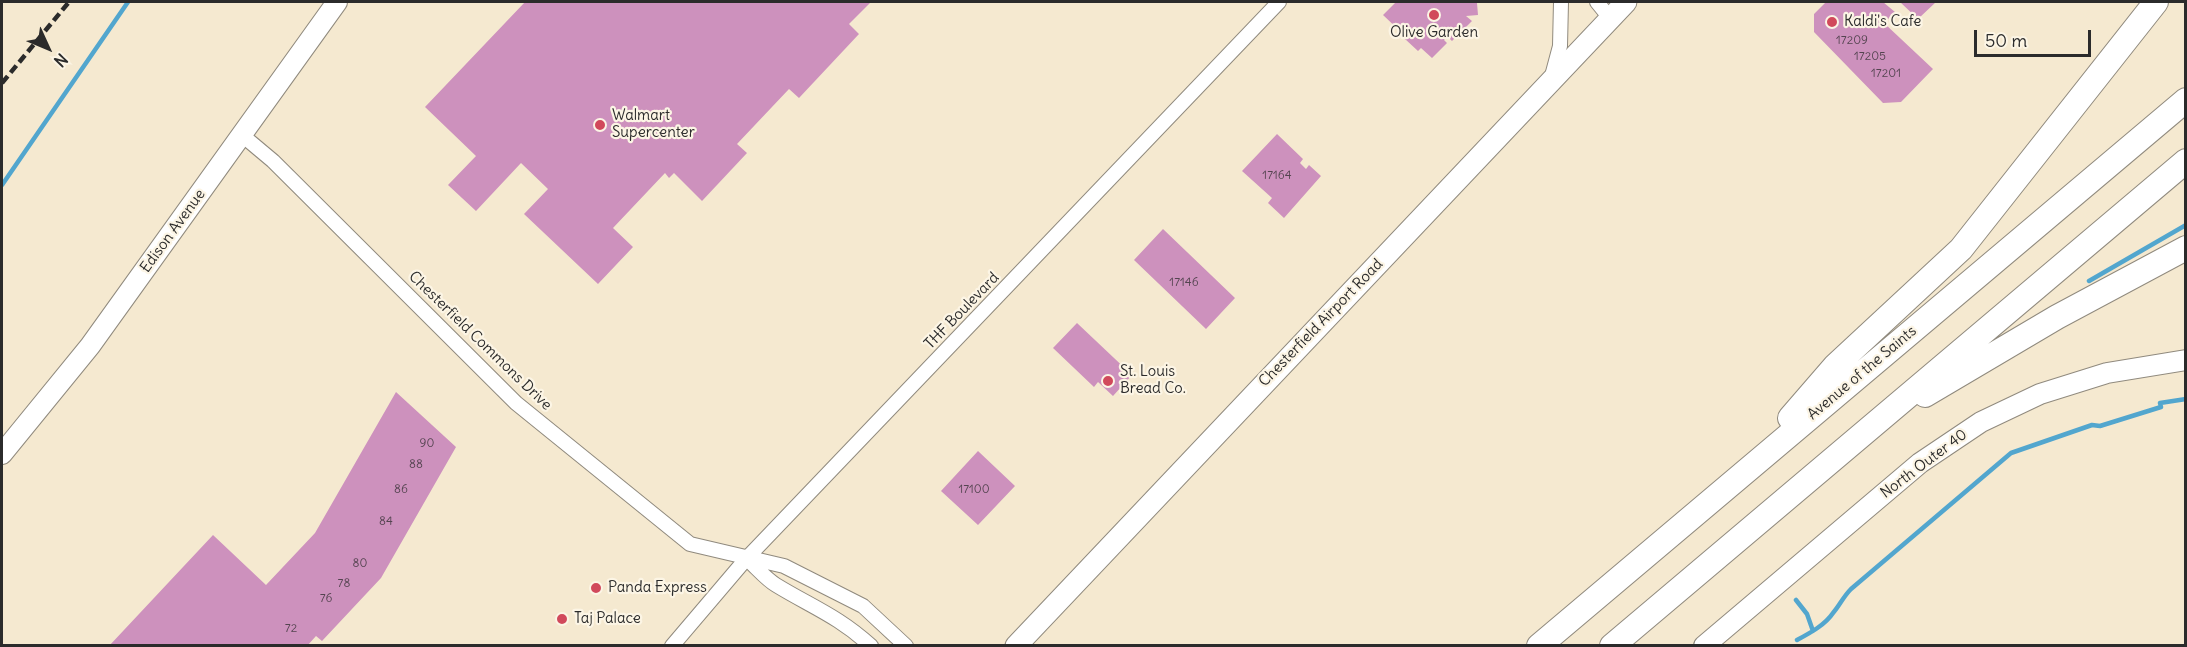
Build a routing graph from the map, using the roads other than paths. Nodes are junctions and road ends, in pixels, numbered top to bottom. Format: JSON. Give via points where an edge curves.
{"nodes":[{"id":1,"x":338,"y":2,"type":"edge"},
{"id":2,"x":1279,"y":2,"type":"edge"},
{"id":3,"x":1561,"y":2,"type":"edge"},
{"id":4,"x":1626,"y":2,"type":"edge"},
{"id":5,"x":2156,"y":2,"type":"edge"},
{"id":6,"x":1604,"y":10,"type":"edge"},
{"id":7,"x":1551,"y":81,"type":"junction"},
{"id":8,"x":2186,"y":100,"type":"edge"},
{"id":9,"x":242,"y":135,"type":"junction"},
{"id":10,"x":2186,"y":161,"type":"edge"},
{"id":11,"x":2186,"y":248,"type":"edge"},
{"id":12,"x":2186,"y":360,"type":"edge"},
{"id":13,"x":1878,"y":421,"type":"junction"},
{"id":14,"x":2,"y":454,"type":"edge"},
{"id":15,"x":1737,"y":478,"type":"junction"},
{"id":16,"x":746,"y":559,"type":"junction"},
{"id":17,"x":672,"y":645,"type":"edge"},
{"id":18,"x":871,"y":645,"type":"edge"},
{"id":19,"x":906,"y":645,"type":"edge"},
{"id":20,"x":1016,"y":645,"type":"edge"},
{"id":21,"x":1539,"y":645,"type":"edge"},
{"id":22,"x":1612,"y":645,"type":"edge"},
{"id":23,"x":1704,"y":645,"type":"edge"}],
"edges":[{"from":1,"to":9,"type":"street","name":"Edison Avenue"},
{"from":2,"to":16,"type":"street","name":"THF Boulevard"},
{"from":3,"to":7,"type":"street","via":[[1560,46]]},
{"from":4,"to":6,"type":"main road","name":"Chesterfield Airport Road"},
{"from":5,"to":15,"type":"highway","via":[[1961,249],[1835,366]]},
{"from":6,"to":7,"type":"main road","name":"Chesterfield Airport Road"},
{"from":7,"to":20,"type":"main road","name":"Chesterfield Airport Road"},
{"from":8,"to":15,"type":"highway","name":"Avenue of the Saints"},
{"from":9,"to":14,"type":"street","name":"Edison Avenue","via":[[90,345]]},
{"from":9,"to":16,"type":"street","name":"Chesterfield Commons Drive","via":[[273,161],[516,403],[690,544]]},
{"from":10,"to":13,"type":"highway"},
{"from":11,"to":13,"type":"highway","via":[[2057,317]]},
{"from":12,"to":23,"type":"street","name":"North Outer 40","via":[[2107,373],[2040,394],[1981,422],[1920,463]]},
{"from":13,"to":22,"type":"highway"},
{"from":15,"to":21,"type":"highway","name":"Avenue of the Saints"},
{"from":16,"to":17,"type":"street","name":"THF Boulevard"},
{"from":16,"to":18,"type":"street","name":"Chesterfield Commons Drive","via":[[774,584],[849,626]]},
{"from":16,"to":19,"type":"street","name":"Chesterfield Commons Drive","via":[[784,566],[842,593],[863,606]]}]}
